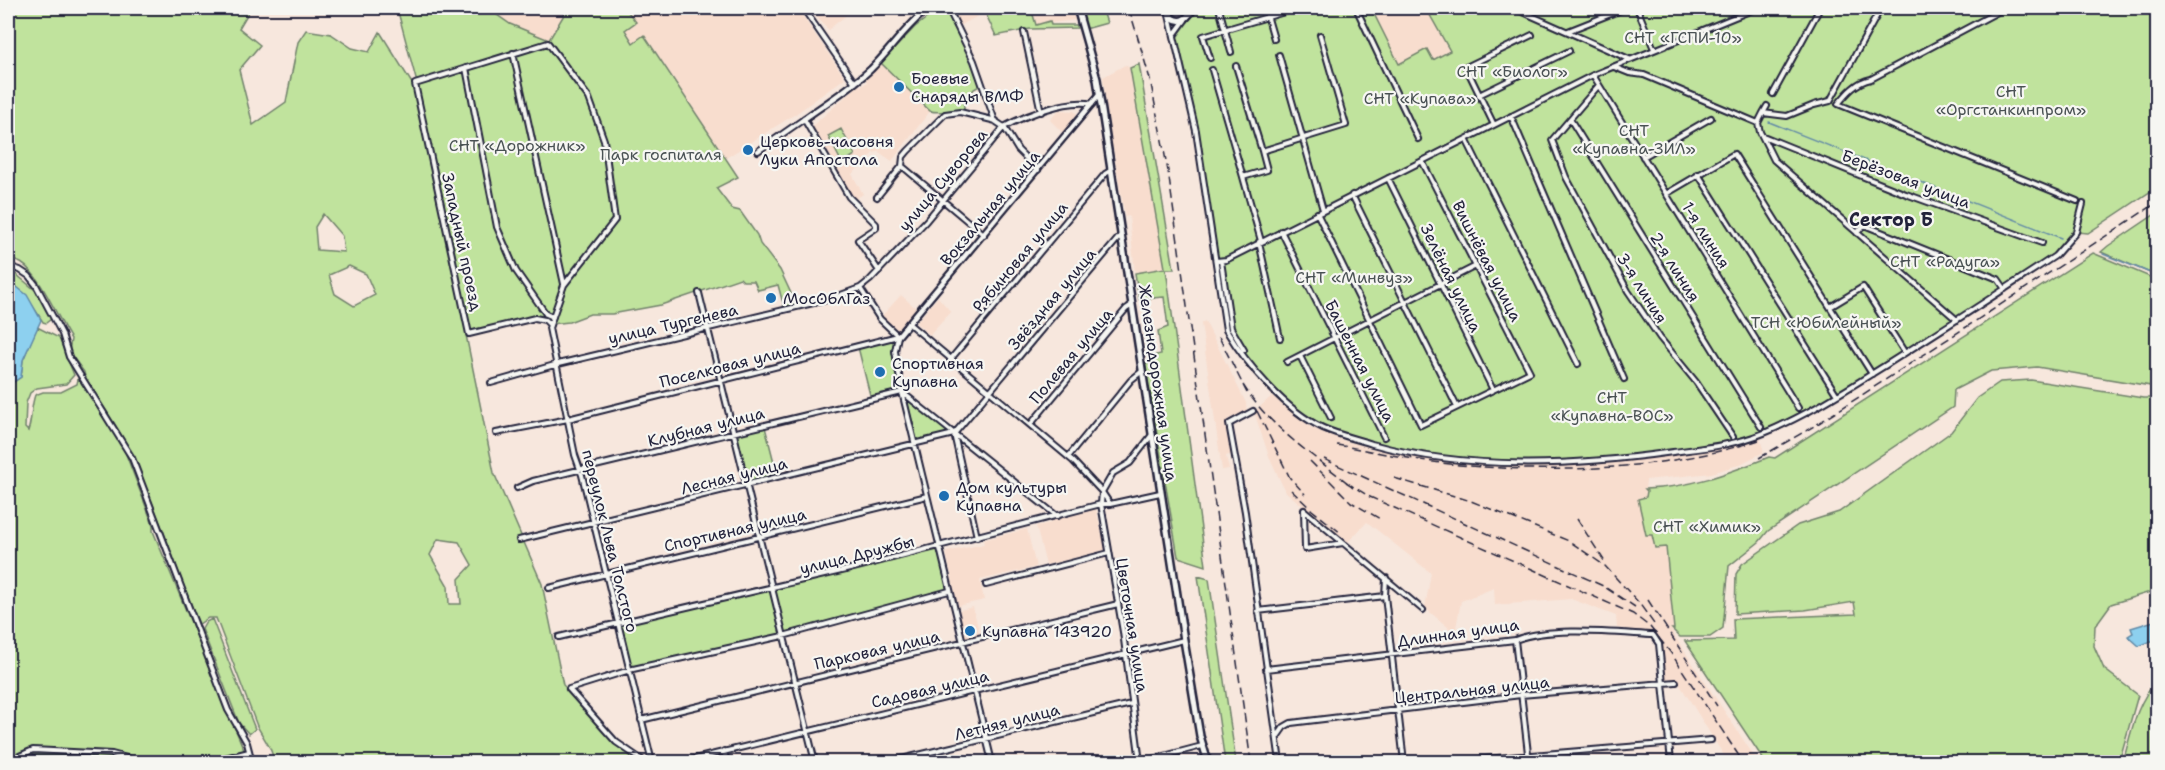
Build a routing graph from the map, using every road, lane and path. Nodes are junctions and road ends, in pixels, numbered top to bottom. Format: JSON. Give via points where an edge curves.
{"nodes":[{"id":1,"x":803,"y":8,"type":"edge"},
{"id":2,"x":929,"y":8,"type":"edge"},
{"id":3,"x":948,"y":8,"type":"edge"},
{"id":4,"x":1077,"y":8,"type":"edge"},
{"id":5,"x":1194,"y":8,"type":"edge"},
{"id":6,"x":1219,"y":8,"type":"edge"},
{"id":7,"x":1265,"y":8,"type":"edge"},
{"id":8,"x":1298,"y":8,"type":"edge"},
{"id":9,"x":1356,"y":8,"type":"edge"},
{"id":10,"x":1514,"y":8,"type":"edge"},
{"id":11,"x":1626,"y":8,"type":"edge"},
{"id":12,"x":1637,"y":8,"type":"edge"},
{"id":13,"x":1757,"y":8,"type":"edge"},
{"id":14,"x":1820,"y":8,"type":"edge"},
{"id":15,"x":1881,"y":8,"type":"edge"},
{"id":16,"x":2005,"y":8,"type":"edge"},
{"id":17,"x":1168,"y":10,"type":"edge"},
{"id":18,"x":1268,"y":17,"type":"junction"},
{"id":19,"x":1186,"y":19,"type":"junction"},
{"id":20,"x":1226,"y":30,"type":"junction"},
{"id":21,"x":1567,"y":31,"type":"junction"},
{"id":22,"x":1024,"y":32,"type":"dead end"},
{"id":23,"x":1173,"y":35,"type":"junction"},
{"id":24,"x":1320,"y":35,"type":"dead end"},
{"id":25,"x":1532,"y":35,"type":"dead end"},
{"id":26,"x":1274,"y":39,"type":"dead end"},
{"id":27,"x":1654,"y":49,"type":"junction"},
{"id":28,"x":1569,"y":51,"type":"dead end"},
{"id":29,"x":1232,"y":52,"type":"dead end"},
{"id":30,"x":513,"y":53,"type":"junction"},
{"id":31,"x":1279,"y":55,"type":"dead end"},
{"id":32,"x":1210,"y":58,"type":"dead end"},
{"id":33,"x":1630,"y":60,"type":"junction"},
{"id":34,"x":1236,"y":66,"type":"dead end"},
{"id":35,"x":1614,"y":66,"type":"junction"},
{"id":36,"x":466,"y":68,"type":"junction"},
{"id":37,"x":1212,"y":70,"type":"dead end"},
{"id":38,"x":1593,"y":75,"type":"junction"},
{"id":39,"x":855,"y":83,"type":"junction"},
{"id":40,"x":1599,"y":86,"type":"junction"},
{"id":41,"x":1100,"y":94,"type":"junction"},
{"id":42,"x":1479,"y":94,"type":"junction"},
{"id":43,"x":1773,"y":94,"type":"dead end"},
{"id":44,"x":1092,"y":104,"type":"junction"},
{"id":45,"x":1767,"y":106,"type":"dead end"},
{"id":46,"x":1041,"y":112,"type":"junction"},
{"id":47,"x":1763,"y":113,"type":"junction"},
{"id":48,"x":1511,"y":116,"type":"junction"},
{"id":49,"x":1711,"y":118,"type":"dead end"},
{"id":50,"x":804,"y":119,"type":"junction"},
{"id":51,"x":1570,"y":119,"type":"junction"},
{"id":52,"x":995,"y":121,"type":"junction"},
{"id":53,"x":1758,"y":123,"type":"junction"},
{"id":54,"x":1494,"y":125,"type":"junction"},
{"id":55,"x":1004,"y":127,"type":"junction"},
{"id":56,"x":1761,"y":134,"type":"junction"},
{"id":57,"x":1303,"y":139,"type":"junction"},
{"id":58,"x":1418,"y":139,"type":"dead end"},
{"id":59,"x":1466,"y":139,"type":"junction"},
{"id":60,"x":758,"y":151,"type":"dead end"},
{"id":61,"x":1262,"y":151,"type":"junction"},
{"id":62,"x":1643,"y":157,"type":"junction"},
{"id":63,"x":1422,"y":161,"type":"junction"},
{"id":64,"x":902,"y":166,"type":"junction"},
{"id":65,"x":1038,"y":170,"type":"junction"},
{"id":66,"x":1110,"y":171,"type":"junction"},
{"id":67,"x":1698,"y":174,"type":"junction"},
{"id":68,"x":1243,"y":177,"type":"junction"},
{"id":69,"x":1388,"y":178,"type":"junction"},
{"id":70,"x":1666,"y":194,"type":"junction"},
{"id":71,"x":1352,"y":195,"type":"junction"},
{"id":72,"x":877,"y":197,"type":"dead end"},
{"id":73,"x":943,"y":201,"type":"junction"},
{"id":74,"x":2077,"y":201,"type":"dead end"},
{"id":75,"x":2083,"y":204,"type":"dead end"},
{"id":76,"x":1323,"y":210,"type":"junction"},
{"id":77,"x":1317,"y":213,"type":"junction"},
{"id":78,"x":1281,"y":231,"type":"junction"},
{"id":79,"x":1857,"y":233,"type":"junction"},
{"id":80,"x":1122,"y":235,"type":"junction"},
{"id":81,"x":984,"y":236,"type":"junction"},
{"id":82,"x":1260,"y":242,"type":"junction"},
{"id":83,"x":2042,"y":243,"type":"dead end"},
{"id":84,"x":1218,"y":261,"type":"junction"},
{"id":85,"x":8,"y":266,"type":"edge"},
{"id":86,"x":1476,"y":266,"type":"junction"},
{"id":87,"x":879,"y":271,"type":"junction"},
{"id":88,"x":1441,"y":284,"type":"junction"},
{"id":89,"x":564,"y":285,"type":"junction"},
{"id":90,"x":860,"y":288,"type":"junction"},
{"id":91,"x":2005,"y":289,"type":"junction"},
{"id":92,"x":699,"y":293,"type":"dead end"},
{"id":93,"x":1405,"y":302,"type":"junction"},
{"id":94,"x":1133,"y":305,"type":"junction"},
{"id":95,"x":1830,"y":307,"type":"junction"},
{"id":96,"x":553,"y":317,"type":"junction"},
{"id":97,"x":1370,"y":320,"type":"junction"},
{"id":98,"x":1957,"y":320,"type":"junction"},
{"id":99,"x":550,"y":324,"type":"junction"},
{"id":100,"x":908,"y":324,"type":"junction"},
{"id":101,"x":707,"y":328,"type":"junction"},
{"id":102,"x":898,"y":336,"type":"junction"},
{"id":103,"x":1280,"y":338,"type":"dead end"},
{"id":104,"x":1335,"y":338,"type":"junction"},
{"id":105,"x":1244,"y":350,"type":"dead end"},
{"id":106,"x":1905,"y":353,"type":"junction"},
{"id":107,"x":1300,"y":356,"type":"junction"},
{"id":108,"x":950,"y":360,"type":"junction"},
{"id":109,"x":1287,"y":362,"type":"dead end"},
{"id":110,"x":558,"y":364,"type":"junction"},
{"id":111,"x":1578,"y":364,"type":"dead end"},
{"id":112,"x":1142,"y":372,"type":"junction"},
{"id":113,"x":1872,"y":374,"type":"junction"},
{"id":114,"x":1624,"y":379,"type":"dead end"},
{"id":115,"x":720,"y":380,"type":"junction"},
{"id":116,"x":491,"y":383,"type":"dead end"},
{"id":117,"x":1493,"y":390,"type":"junction"},
{"id":118,"x":902,"y":392,"type":"junction"},
{"id":119,"x":989,"y":392,"type":"junction"},
{"id":120,"x":1837,"y":395,"type":"junction"},
{"id":121,"x":1457,"y":407,"type":"junction"},
{"id":122,"x":1798,"y":408,"type":"dead end"},
{"id":123,"x":1253,"y":411,"type":"dead end"},
{"id":124,"x":568,"y":418,"type":"junction"},
{"id":125,"x":1331,"y":418,"type":"dead end"},
{"id":126,"x":1030,"y":425,"type":"junction"},
{"id":127,"x":1761,"y":427,"type":"dead end"},
{"id":128,"x":496,"y":433,"type":"dead end"},
{"id":129,"x":733,"y":433,"type":"junction"},
{"id":130,"x":954,"y":433,"type":"junction"},
{"id":131,"x":1152,"y":436,"type":"junction"},
{"id":132,"x":1733,"y":436,"type":"dead end"},
{"id":133,"x":1384,"y":437,"type":"dead end"},
{"id":134,"x":915,"y":443,"type":"junction"},
{"id":135,"x":1068,"y":457,"type":"junction"},
{"id":136,"x":580,"y":471,"type":"junction"},
{"id":137,"x":746,"y":485,"type":"junction"},
{"id":138,"x":517,"y":488,"type":"dead end"},
{"id":139,"x":1102,"y":492,"type":"junction"},
{"id":140,"x":1160,"y":493,"type":"junction"},
{"id":141,"x":927,"y":496,"type":"junction"},
{"id":142,"x":1101,"y":504,"type":"junction"},
{"id":143,"x":1110,"y":504,"type":"junction"},
{"id":144,"x":1058,"y":516,"type":"junction"},
{"id":145,"x":594,"y":522,"type":"junction"},
{"id":146,"x":759,"y":536,"type":"junction"},
{"id":147,"x":977,"y":537,"type":"junction"},
{"id":148,"x":519,"y":540,"type":"dead end"},
{"id":149,"x":1344,"y":543,"type":"junction"},
{"id":150,"x":940,"y":547,"type":"junction"},
{"id":151,"x":1109,"y":553,"type":"junction"},
{"id":152,"x":606,"y":572,"type":"junction"},
{"id":153,"x":1386,"y":578,"type":"junction"},
{"id":154,"x":986,"y":585,"type":"dead end"},
{"id":155,"x":771,"y":587,"type":"junction"},
{"id":156,"x":549,"y":588,"type":"dead end"},
{"id":157,"x":949,"y":591,"type":"junction"},
{"id":158,"x":1385,"y":596,"type":"junction"},
{"id":159,"x":1118,"y":604,"type":"junction"},
{"id":160,"x":1423,"y":610,"type":"dead end"},
{"id":161,"x":1258,"y":612,"type":"junction"},
{"id":162,"x":618,"y":624,"type":"junction"},
{"id":163,"x":783,"y":636,"type":"junction"},
{"id":164,"x":559,"y":637,"type":"dead end"},
{"id":165,"x":1184,"y":640,"type":"junction"},
{"id":166,"x":1515,"y":640,"type":"junction"},
{"id":167,"x":962,"y":642,"type":"junction"},
{"id":168,"x":1125,"y":654,"type":"junction"},
{"id":169,"x":1392,"y":654,"type":"junction"},
{"id":170,"x":1266,"y":669,"type":"junction"},
{"id":171,"x":629,"y":670,"type":"junction"},
{"id":172,"x":795,"y":682,"type":"junction"},
{"id":173,"x":1676,"y":682,"type":"dead end"},
{"id":174,"x":1662,"y":683,"type":"junction"},
{"id":175,"x":975,"y":691,"type":"junction"},
{"id":176,"x":1521,"y":695,"type":"junction"},
{"id":177,"x":1131,"y":704,"type":"junction"},
{"id":178,"x":1399,"y":710,"type":"junction"},
{"id":179,"x":641,"y":720,"type":"junction"},
{"id":180,"x":807,"y":731,"type":"junction"},
{"id":181,"x":1277,"y":736,"type":"junction"},
{"id":182,"x":986,"y":739,"type":"junction"},
{"id":183,"x":1711,"y":740,"type":"dead end"},
{"id":184,"x":1669,"y":742,"type":"junction"},
{"id":185,"x":1202,"y":746,"type":"junction"},
{"id":186,"x":724,"y":751,"type":"junction"},
{"id":187,"x":249,"y":752,"type":"junction"},
{"id":188,"x":1528,"y":756,"type":"junction"},
{"id":189,"x":8,"y":761,"type":"edge"},
{"id":190,"x":157,"y":762,"type":"edge"},
{"id":191,"x":196,"y":762,"type":"edge"},
{"id":192,"x":252,"y":762,"type":"edge"},
{"id":193,"x":645,"y":762,"type":"edge"},
{"id":194,"x":652,"y":762,"type":"edge"},
{"id":195,"x":682,"y":762,"type":"edge"},
{"id":196,"x":727,"y":762,"type":"edge"},
{"id":197,"x":815,"y":762,"type":"edge"},
{"id":198,"x":889,"y":762,"type":"edge"},
{"id":199,"x":992,"y":762,"type":"edge"},
{"id":200,"x":1141,"y":762,"type":"edge"},
{"id":201,"x":1208,"y":762,"type":"edge"},
{"id":202,"x":1280,"y":762,"type":"edge"},
{"id":203,"x":1404,"y":762,"type":"edge"},
{"id":204,"x":1449,"y":762,"type":"edge"},
{"id":205,"x":1529,"y":762,"type":"edge"},
{"id":206,"x":1671,"y":762,"type":"edge"}],
"edges":[{"from":1,"to":39,"type":"street"},
{"from":2,"to":39,"type":"street"},
{"from":3,"to":52,"type":"street","via":[[974,61]]},
{"from":4,"to":41,"type":"main road","name":"Железнодорожная улица"},
{"from":5,"to":19,"type":"main road"},
{"from":6,"to":20,"type":"street"},
{"from":7,"to":18,"type":"street"},
{"from":8,"to":18,"type":"street"},
{"from":9,"to":58,"type":"street"},
{"from":10,"to":21,"type":"street"},
{"from":11,"to":21,"type":"street"},
{"from":12,"to":27,"type":"street"},
{"from":13,"to":27,"type":"street"},
{"from":14,"to":43,"type":"street"},
{"from":15,"to":47,"type":"street","via":[[1830,101],[1787,116]]},
{"from":16,"to":74,"type":"street","via":[[1854,86],[1838,104]]},
{"from":17,"to":19,"type":"main road","via":[[1176,21]]},
{"from":17,"to":23,"type":"street"},
{"from":18,"to":20,"type":"street"},
{"from":18,"to":26,"type":"street"},
{"from":19,"to":23,"type":"street"},
{"from":20,"to":29,"type":"street"},
{"from":20,"to":32,"type":"street","via":[[1203,36]]},
{"from":21,"to":33,"type":"street"},
{"from":22,"to":46,"type":"street"},
{"from":23,"to":84,"type":"street","via":[[1196,131]]},
{"from":24,"to":57,"type":"street","via":[[1346,125]]},
{"from":25,"to":42,"type":"street","via":[[1466,67]]},
{"from":27,"to":33,"type":"street"},
{"from":28,"to":42,"type":"street"},
{"from":30,"to":36,"type":"street"},
{"from":30,"to":89,"type":"street"},
{"from":30,"to":89,"type":"street","via":[[548,43],[590,98],[604,140],[615,220]]},
{"from":31,"to":57,"type":"street"},
{"from":33,"to":35,"type":"street"},
{"from":34,"to":61,"type":"street"},
{"from":35,"to":38,"type":"street"},
{"from":35,"to":53,"type":"street"},
{"from":36,"to":96,"type":"street","via":[[497,227],[516,271],[546,314]]},
{"from":36,"to":99,"type":"street","name":"Западный проезд","via":[[415,84],[470,334],[535,318]]},
{"from":37,"to":68,"type":"street"},
{"from":38,"to":40,"type":"street","name":"1-я линия"},
{"from":38,"to":48,"type":"street"},
{"from":39,"to":50,"type":"street"},
{"from":40,"to":51,"type":"street"},
{"from":40,"to":62,"type":"street","name":"1-я линия"},
{"from":41,"to":44,"type":"street","name":"Вокзальная улица"},
{"from":41,"to":66,"type":"main road","name":"Железнодорожная улица"},
{"from":42,"to":54,"type":"street"},
{"from":44,"to":46,"type":"street","name":"улица Суворова"},
{"from":44,"to":65,"type":"street","name":"Вокзальная улица"},
{"from":45,"to":47,"type":"street"},
{"from":46,"to":55,"type":"street","name":"улица Суворова"},
{"from":47,"to":53,"type":"street"},
{"from":48,"to":54,"type":"street"},
{"from":48,"to":114,"type":"street"},
{"from":49,"to":62,"type":"street"},
{"from":50,"to":60,"type":"street"},
{"from":50,"to":87,"type":"street","via":[[849,197],[876,224],[858,240]]},
{"from":51,"to":127,"type":"street","name":"2-я линия"},
{"from":51,"to":132,"type":"street","name":"3-я линия","via":[[1552,140],[1566,177],[1628,291]]},
{"from":52,"to":55,"type":"street"},
{"from":52,"to":64,"type":"street","via":[[960,112],[945,114],[903,157]]},
{"from":53,"to":56,"type":"street"},
{"from":54,"to":59,"type":"street"},
{"from":55,"to":65,"type":"street","via":[[1018,150]]},
{"from":55,"to":73,"type":"street","name":"улица Суворова"},
{"from":56,"to":79,"type":"street","via":[[1774,160]]},
{"from":56,"to":83,"type":"street","name":"Берёзовая улица","via":[[1906,194]]},
{"from":57,"to":61,"type":"street"},
{"from":57,"to":76,"type":"street"},
{"from":59,"to":63,"type":"street"},
{"from":59,"to":111,"type":"street"},
{"from":61,"to":68,"type":"street","via":[[1268,170]]},
{"from":62,"to":70,"type":"street","name":"1-я линия"},
{"from":63,"to":69,"type":"street"},
{"from":63,"to":86,"type":"street","name":"Вишнёвая улица"},
{"from":64,"to":72,"type":"street"},
{"from":64,"to":73,"type":"street"},
{"from":65,"to":81,"type":"street","name":"Вокзальная улица"},
{"from":66,"to":80,"type":"main road","name":"Железнодорожная улица"},
{"from":66,"to":108,"type":"street","name":"Рябиновая улица"},
{"from":67,"to":70,"type":"street"},
{"from":67,"to":95,"type":"street","via":[[1734,154]]},
{"from":67,"to":120,"type":"street"},
{"from":68,"to":82,"type":"street"},
{"from":69,"to":71,"type":"street"},
{"from":69,"to":88,"type":"street","name":"Зелёная улица"},
{"from":70,"to":122,"type":"street","name":"1-я линия"},
{"from":71,"to":76,"type":"street"},
{"from":71,"to":93,"type":"street"},
{"from":73,"to":81,"type":"street"},
{"from":73,"to":87,"type":"street","name":"улица Суворова"},
{"from":75,"to":91,"type":"street","via":[[2076,232],[2055,256]]},
{"from":76,"to":77,"type":"street"},
{"from":77,"to":78,"type":"street"},
{"from":77,"to":97,"type":"street"},
{"from":78,"to":82,"type":"street"},
{"from":78,"to":104,"type":"street","name":"Башенная улица"},
{"from":79,"to":91,"type":"street","via":[[1864,225],[1998,279]]},
{"from":79,"to":98,"type":"street"},
{"from":80,"to":94,"type":"main road","name":"Железнодорожная улица"},
{"from":80,"to":119,"type":"street","name":"Звёздная улица"},
{"from":81,"to":100,"type":"street","name":"Вокзальная улица"},
{"from":82,"to":84,"type":"street"},
{"from":82,"to":103,"type":"street"},
{"from":84,"to":105,"type":"street","via":[[1231,328]]},
{"from":84,"to":120,"type":"street","via":[[1226,330],[1240,354],[1268,385],[1301,415],[1323,428],[1388,448],[1478,461],[1624,459],[1737,442],[1763,434]]},
{"from":85,"to":187,"type":"street","via":[[29,276],[36,285],[62,334],[69,357],[132,458],[228,710]]},
{"from":86,"to":88,"type":"street"},
{"from":86,"to":117,"type":"street","name":"Вишнёвая улица","via":[[1530,372]]},
{"from":87,"to":90,"type":"street","name":"улица Суворова"},
{"from":88,"to":93,"type":"street"},
{"from":88,"to":117,"type":"street","name":"Зелёная улица"},
{"from":89,"to":96,"type":"street"},
{"from":90,"to":101,"type":"street","name":"улица Тургенева"},
{"from":90,"to":102,"type":"street","via":[[880,319]]},
{"from":91,"to":98,"type":"street"},
{"from":92,"to":101,"type":"street"},
{"from":93,"to":97,"type":"street"},
{"from":93,"to":121,"type":"street"},
{"from":94,"to":112,"type":"main road","name":"Железнодорожная улица"},
{"from":94,"to":126,"type":"street","name":"Полевая улица"},
{"from":95,"to":106,"type":"street","via":[[1863,287]]},
{"from":95,"to":113,"type":"street"},
{"from":96,"to":99,"type":"street"},
{"from":97,"to":104,"type":"street"},
{"from":97,"to":121,"type":"street","via":[[1421,425]]},
{"from":98,"to":106,"type":"street"},
{"from":99,"to":110,"type":"street","name":"переулок Льва Толстого"},
{"from":100,"to":102,"type":"street","name":"Вокзальная улица"},
{"from":100,"to":108,"type":"street"},
{"from":101,"to":110,"type":"street","name":"улица Тургенева"},
{"from":101,"to":115,"type":"street"},
{"from":102,"to":115,"type":"street","name":"Поселковая улица"},
{"from":102,"to":118,"type":"street","via":[[895,351]]},
{"from":104,"to":107,"type":"street"},
{"from":104,"to":133,"type":"street","name":"Башенная улица"},
{"from":106,"to":113,"type":"street"},
{"from":107,"to":109,"type":"street"},
{"from":107,"to":125,"type":"street"},
{"from":108,"to":119,"type":"street"},
{"from":110,"to":116,"type":"street","name":"улица Тургенева"},
{"from":110,"to":124,"type":"street","name":"переулок Льва Толстого"},
{"from":112,"to":131,"type":"main road","name":"Железнодорожная улица"},
{"from":112,"to":135,"type":"street","via":[[1131,380]]},
{"from":113,"to":120,"type":"street"},
{"from":115,"to":124,"type":"street","name":"Поселковая улица"},
{"from":115,"to":129,"type":"street"},
{"from":117,"to":121,"type":"street"},
{"from":118,"to":129,"type":"street","name":"Клубная улица"},
{"from":118,"to":130,"type":"street"},
{"from":118,"to":134,"type":"street"},
{"from":119,"to":126,"type":"street"},
{"from":119,"to":130,"type":"street","name":"Звёздная улица"},
{"from":123,"to":161,"type":"street","via":[[1229,424]]},
{"from":124,"to":128,"type":"street","name":"Поселковая улица"},
{"from":124,"to":136,"type":"street","name":"переулок Льва Толстого"},
{"from":126,"to":135,"type":"street"},
{"from":129,"to":136,"type":"street","name":"Клубная улица"},
{"from":129,"to":137,"type":"street"},
{"from":130,"to":134,"type":"street","name":"Лесная улица"},
{"from":130,"to":144,"type":"street"},
{"from":130,"to":147,"type":"street"},
{"from":131,"to":139,"type":"street","via":[[1130,463],[1113,473]]},
{"from":131,"to":140,"type":"main road","name":"Железнодорожная улица"},
{"from":134,"to":137,"type":"street","name":"Лесная улица"},
{"from":134,"to":141,"type":"street"},
{"from":135,"to":139,"type":"street"},
{"from":136,"to":138,"type":"street","name":"Клубная улица"},
{"from":136,"to":145,"type":"street","name":"переулок Льва Толстого"},
{"from":137,"to":145,"type":"street","name":"Лесная улица"},
{"from":137,"to":146,"type":"street"},
{"from":139,"to":142,"type":"street","name":"Цветочная улица"},
{"from":139,"to":143,"type":"street"},
{"from":140,"to":143,"type":"street","name":"улица Дружбы"},
{"from":140,"to":165,"type":"main road","name":"Железнодорожная улица"},
{"from":141,"to":146,"type":"street","name":"Спортивная улица"},
{"from":141,"to":150,"type":"street"},
{"from":142,"to":143,"type":"street","name":"улица Дружбы"},
{"from":142,"to":144,"type":"street","name":"улица Дружбы"},
{"from":142,"to":151,"type":"street","name":"Цветочная улица"},
{"from":144,"to":147,"type":"street","name":"улица Дружбы"},
{"from":145,"to":148,"type":"street","name":"Лесная улица"},
{"from":145,"to":152,"type":"street","name":"переулок Льва Толстого"},
{"from":146,"to":152,"type":"street","name":"Спортивная улица"},
{"from":146,"to":155,"type":"street"},
{"from":147,"to":150,"type":"street","name":"улица Дружбы"},
{"from":149,"to":149,"type":"street","via":[[1305,549],[1304,510],[1336,537]]},
{"from":149,"to":153,"type":"street"},
{"from":150,"to":155,"type":"street","name":"улица Дружбы"},
{"from":150,"to":157,"type":"street"},
{"from":151,"to":154,"type":"street"},
{"from":151,"to":159,"type":"street","name":"Цветочная улица"},
{"from":152,"to":156,"type":"street","name":"Спортивная улица"},
{"from":152,"to":162,"type":"street","name":"переулок Льва Толстого"},
{"from":153,"to":158,"type":"street"},
{"from":153,"to":160,"type":"street"},
{"from":155,"to":162,"type":"street","name":"улица Дружбы"},
{"from":155,"to":163,"type":"street"},
{"from":157,"to":163,"type":"street"},
{"from":157,"to":167,"type":"street"},
{"from":158,"to":161,"type":"street"},
{"from":158,"to":169,"type":"street"},
{"from":159,"to":167,"type":"street","name":"Парковая улица"},
{"from":159,"to":168,"type":"street","name":"Цветочная улица"},
{"from":161,"to":170,"type":"street"},
{"from":162,"to":164,"type":"street","name":"улица Дружбы"},
{"from":162,"to":171,"type":"street","name":"переулок Льва Толстого"},
{"from":163,"to":171,"type":"street"},
{"from":163,"to":172,"type":"street"},
{"from":165,"to":168,"type":"street","name":"Садовая улица"},
{"from":165,"to":185,"type":"main road","name":"Железнодорожная улица"},
{"from":166,"to":169,"type":"street","name":"Длинная улица","via":[[1460,642]]},
{"from":166,"to":174,"type":"street","name":"Длинная улица","via":[[1526,635],[1589,632],[1653,635],[1659,644]]},
{"from":166,"to":176,"type":"street"},
{"from":167,"to":172,"type":"street","name":"Парковая улица"},
{"from":167,"to":175,"type":"street"},
{"from":168,"to":175,"type":"street","name":"Садовая улица"},
{"from":168,"to":177,"type":"street","name":"Цветочная улица"},
{"from":169,"to":170,"type":"street","name":"Длинная улица"},
{"from":169,"to":178,"type":"street"},
{"from":170,"to":181,"type":"street"},
{"from":171,"to":179,"type":"street","name":"переулок Льва Толстого"},
{"from":171,"to":193,"type":"street","via":[[568,689],[616,742]]},
{"from":172,"to":179,"type":"street","name":"Парковая улица"},
{"from":172,"to":180,"type":"street"},
{"from":173,"to":174,"type":"street","name":"Центральная улица"},
{"from":174,"to":176,"type":"street","name":"Центральная улица"},
{"from":174,"to":184,"type":"street"},
{"from":175,"to":180,"type":"street","name":"Садовая улица"},
{"from":175,"to":182,"type":"street"},
{"from":176,"to":178,"type":"street","name":"Центральная улица"},
{"from":176,"to":188,"type":"street"},
{"from":177,"to":182,"type":"street","name":"Летняя улица"},
{"from":177,"to":200,"type":"street","name":"Цветочная улица"},
{"from":178,"to":181,"type":"street","name":"Центральная улица","via":[[1291,723]]},
{"from":178,"to":203,"type":"street"},
{"from":179,"to":194,"type":"street","name":"переулок Льва Толстого"},
{"from":180,"to":186,"type":"street","name":"Садовая улица"},
{"from":180,"to":197,"type":"street"},
{"from":181,"to":202,"type":"street"},
{"from":182,"to":198,"type":"street","name":"Летняя улица"},
{"from":182,"to":199,"type":"street"},
{"from":183,"to":184,"type":"street"},
{"from":184,"to":188,"type":"street"},
{"from":184,"to":206,"type":"street"},
{"from":185,"to":200,"type":"street"},
{"from":185,"to":201,"type":"main road","name":"Железнодорожная улица"},
{"from":186,"to":195,"type":"street","name":"Садовая улица"},
{"from":186,"to":196,"type":"street"},
{"from":187,"to":191,"type":"street"},
{"from":187,"to":192,"type":"street"},
{"from":188,"to":204,"type":"street"},
{"from":188,"to":205,"type":"street"},
{"from":189,"to":190,"type":"street","via":[[33,750],[112,754]]}]}
